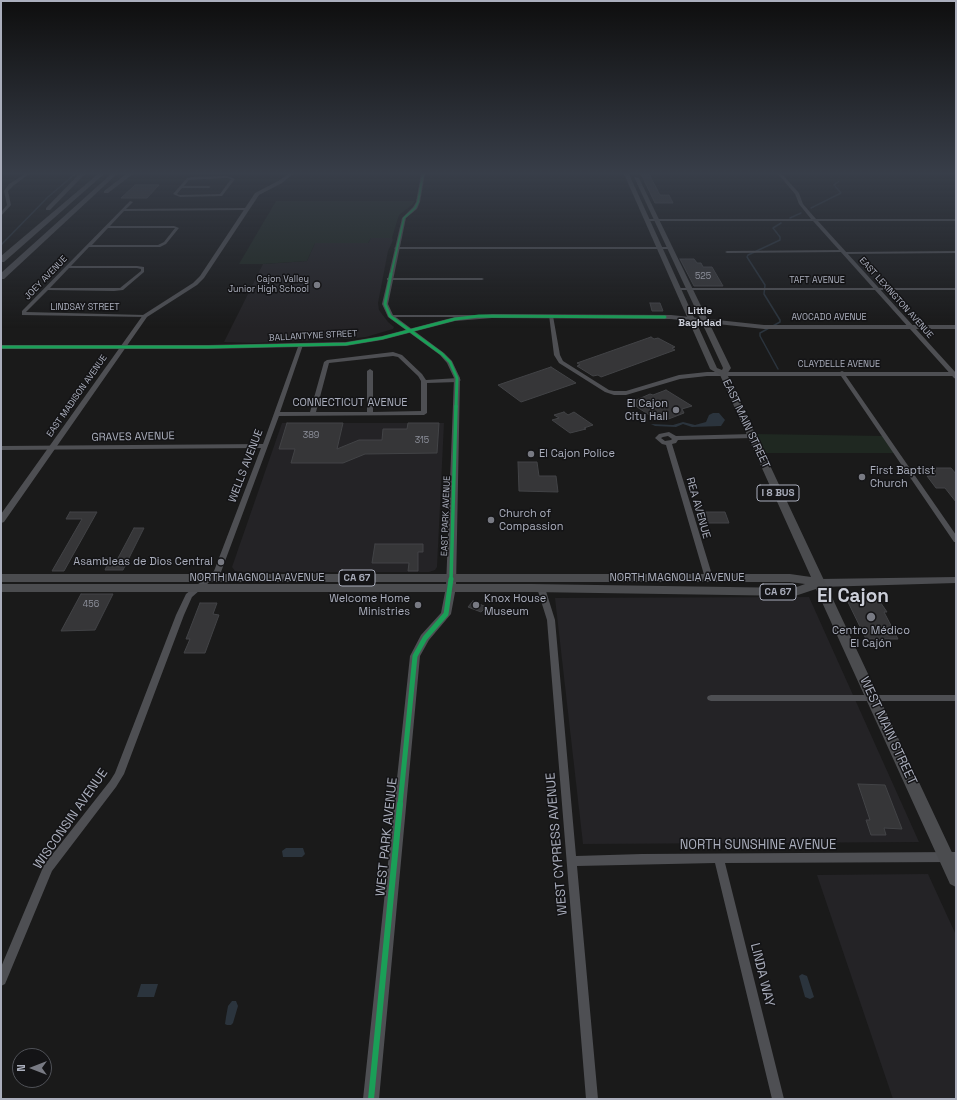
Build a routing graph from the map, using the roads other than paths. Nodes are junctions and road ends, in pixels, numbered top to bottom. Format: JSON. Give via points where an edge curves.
{"nodes":[{"id":1,"x":33,"y":225,"type":"edge"},
{"id":2,"x":41,"y":225,"type":"edge"},
{"id":3,"x":58,"y":225,"type":"edge"},
{"id":4,"x":64,"y":225,"type":"edge"},
{"id":5,"x":236,"y":225,"type":"edge"},
{"id":6,"x":402,"y":225,"type":"edge"},
{"id":7,"x":649,"y":225,"type":"edge"},
{"id":8,"x":659,"y":225,"type":"edge"},
{"id":9,"x":820,"y":225,"type":"edge"},
{"id":10,"x":107,"y":226,"type":"joint"},
{"id":11,"x":88,"y":246,"type":"junction"},
{"id":12,"x":396,"y":248,"type":"junction"},
{"id":13,"x":659,"y":248,"type":"junction"},
{"id":14,"x":669,"y":248,"type":"junction"},
{"id":15,"x":727,"y":252,"type":"dead end"},
{"id":16,"x":844,"y":252,"type":"junction"},
{"id":17,"x":956,"y":252,"type":"edge"},
{"id":18,"x":24,"y":256,"type":"junction"},
{"id":19,"x":1,"y":259,"type":"edge"},
{"id":20,"x":69,"y":267,"type":"junction"},
{"id":21,"x":1,"y":277,"type":"edge"},
{"id":22,"x":389,"y":279,"type":"junction"},
{"id":23,"x":482,"y":279,"type":"dead end"},
{"id":24,"x":678,"y":289,"type":"junction"},
{"id":25,"x":689,"y":289,"type":"junction"},
{"id":26,"x":876,"y":289,"type":"junction"},
{"id":27,"x":956,"y":289,"type":"edge"},
{"id":28,"x":46,"y":290,"type":"junction"},
{"id":29,"x":24,"y":314,"type":"joint"},
{"id":30,"x":145,"y":316,"type":"junction"},
{"id":31,"x":390,"y":316,"type":"junction"},
{"id":32,"x":492,"y":316,"type":"junction"},
{"id":33,"x":551,"y":316,"type":"junction"},
{"id":34,"x":691,"y":319,"type":"junction"},
{"id":35,"x":703,"y":320,"type":"junction"},
{"id":36,"x":910,"y":327,"type":"junction"},
{"id":37,"x":956,"y":327,"type":"edge"},
{"id":38,"x":411,"y":330,"type":"junction"},
{"id":39,"x":301,"y":345,"type":"junction"},
{"id":40,"x":1,"y":347,"type":"edge"},
{"id":41,"x":123,"y":347,"type":"junction"},
{"id":42,"x":370,"y":371,"type":"dead end"},
{"id":43,"x":842,"y":373,"type":"junction"},
{"id":44,"x":723,"y":374,"type":"junction"},
{"id":45,"x":955,"y":375,"type":"edge"},
{"id":46,"x":458,"y":380,"type":"junction"},
{"id":47,"x":424,"y":382,"type":"junction"},
{"id":48,"x":313,"y":413,"type":"junction"},
{"id":49,"x":370,"y":413,"type":"junction"},
{"id":50,"x":276,"y":414,"type":"junction"},
{"id":51,"x":752,"y":436,"type":"junction"},
{"id":52,"x":676,"y":438,"type":"junction"},
{"id":53,"x":669,"y":443,"type":"junction"},
{"id":54,"x":265,"y":446,"type":"junction"},
{"id":55,"x":1,"y":448,"type":"edge"},
{"id":56,"x":53,"y":448,"type":"junction"},
{"id":57,"x":2,"y":517,"type":"edge"},
{"id":58,"x":956,"y":540,"type":"edge"},
{"id":59,"x":1,"y":578,"type":"edge"},
{"id":60,"x":210,"y":578,"type":"junction"},
{"id":61,"x":709,"y":578,"type":"junction"},
{"id":62,"x":956,"y":580,"type":"edge"},
{"id":63,"x":452,"y":583,"type":"junction"},
{"id":64,"x":820,"y":583,"type":"junction"},
{"id":65,"x":603,"y":584,"type":"junction"},
{"id":66,"x":200,"y":587,"type":"junction"},
{"id":67,"x":1,"y":588,"type":"edge"},
{"id":68,"x":541,"y":588,"type":"junction"},
{"id":69,"x":689,"y":590,"type":"junction"},
{"id":70,"x":712,"y":698,"type":"dead end"},
{"id":71,"x":873,"y":698,"type":"junction"},
{"id":72,"x":956,"y":698,"type":"edge"},
{"id":73,"x":951,"y":857,"type":"edge"},
{"id":74,"x":719,"y":859,"type":"junction"},
{"id":75,"x":571,"y":861,"type":"junction"},
{"id":76,"x":956,"y":879,"type":"edge"},
{"id":77,"x":1,"y":980,"type":"edge"},
{"id":78,"x":371,"y":1099,"type":"edge"},
{"id":79,"x":592,"y":1099,"type":"edge"},
{"id":80,"x":778,"y":1099,"type":"edge"}],
"edges":[{"from":1,"to":19,"type":"highway"},
{"from":2,"to":19,"type":"highway"},
{"from":3,"to":18,"type":"highway"},
{"from":4,"to":18,"type":"highway"},
{"from":5,"to":30,"type":"street","name":"EAST MADISON AVENUE","via":[[195,284]]},
{"from":6,"to":12,"type":"street"},
{"from":7,"to":13,"type":"main road","name":"EAST MAIN STREET","number":"I 8 BUS"},
{"from":8,"to":14,"type":"main road","name":"EAST MAIN STREET","number":"I 8 BUS"},
{"from":9,"to":16,"type":"street","name":"EAST LEXINGTON AVENUE"},
{"from":10,"to":11,"type":"street","name":"JOEY AVENUE"},
{"from":10,"to":11,"type":"street","via":[[177,228],[165,243],[155,246]]},
{"from":11,"to":20,"type":"street","name":"JOEY AVENUE"},
{"from":12,"to":13,"type":"street"},
{"from":12,"to":22,"type":"street"},
{"from":13,"to":14,"type":"street"},
{"from":13,"to":24,"type":"main road","name":"EAST MAIN STREET","number":"I 8 BUS"},
{"from":14,"to":25,"type":"main road","name":"EAST MAIN STREET","number":"I 8 BUS"},
{"from":15,"to":16,"type":"street"},
{"from":16,"to":17,"type":"street"},
{"from":16,"to":26,"type":"street","name":"EAST LEXINGTON AVENUE"},
{"from":18,"to":21,"type":"highway"},
{"from":20,"to":28,"type":"street","name":"JOEY AVENUE"},
{"from":20,"to":28,"type":"street","via":[[137,267],[143,268],[143,271],[125,286],[114,290]]},
{"from":22,"to":23,"type":"street"},
{"from":22,"to":31,"type":"street","via":[[386,304]]},
{"from":24,"to":25,"type":"street","name":"TAFT AVENUE"},
{"from":24,"to":34,"type":"main road","name":"EAST MAIN STREET","number":"I 8 BUS"},
{"from":25,"to":26,"type":"street","name":"TAFT AVENUE"},
{"from":25,"to":35,"type":"main road","name":"EAST MAIN STREET","number":"I 8 BUS"},
{"from":26,"to":27,"type":"street","name":"TAFT AVENUE"},
{"from":26,"to":36,"type":"street","name":"EAST LEXINGTON AVENUE"},
{"from":28,"to":29,"type":"street","name":"JOEY AVENUE"},
{"from":29,"to":30,"type":"street","name":"LINDSAY STREET"},
{"from":30,"to":41,"type":"street","name":"EAST MADISON AVENUE"},
{"from":31,"to":32,"type":"street"},
{"from":31,"to":38,"type":"street","name":"EAST PARK AVENUE"},
{"from":32,"to":33,"type":"main road","name":"BALLANTYNE STREET"},
{"from":32,"to":38,"type":"main road","name":"BALLANTYNE STREET","via":[[455,319]]},
{"from":33,"to":34,"type":"main road","name":"BALLANTYNE STREET"},
{"from":33,"to":44,"type":"street","name":"CLAYDELLE AVENUE","via":[[557,355],[561,362],[607,391],[626,393],[679,377]]},
{"from":34,"to":35,"type":"main road","name":"BALLANTYNE STREET"},
{"from":34,"to":44,"type":"main road","name":"EAST MAIN STREET","number":"I 8 BUS","via":[[714,369]]},
{"from":35,"to":36,"type":"main road","name":"AVOCADO AVENUE","via":[[764,327]]},
{"from":35,"to":44,"type":"main road","name":"EAST MAIN STREET","number":"I 8 BUS","via":[[727,368]]},
{"from":36,"to":37,"type":"main road","name":"AVOCADO AVENUE"},
{"from":36,"to":45,"type":"street","name":"EAST LEXINGTON AVENUE"},
{"from":38,"to":39,"type":"main road","name":"BALLANTYNE STREET","via":[[359,342]]},
{"from":38,"to":46,"type":"street","name":"EAST PARK AVENUE","via":[[450,362]]},
{"from":39,"to":41,"type":"main road","name":"BALLANTYNE STREET"},
{"from":39,"to":50,"type":"street","name":"WELLS AVENUE"},
{"from":40,"to":41,"type":"main road","name":"BALLANTYNE STREET"},
{"from":41,"to":56,"type":"street","name":"EAST MADISON AVENUE"},
{"from":42,"to":49,"type":"street"},
{"from":43,"to":44,"type":"street","name":"CLAYDELLE AVENUE"},
{"from":43,"to":45,"type":"street","name":"CLAYDELLE AVENUE"},
{"from":43,"to":58,"type":"street"},
{"from":44,"to":51,"type":"main road","name":"EAST MAIN STREET","number":"I 8 BUS"},
{"from":46,"to":47,"type":"street"},
{"from":46,"to":63,"type":"street","name":"EAST PARK AVENUE"},
{"from":47,"to":48,"type":"street","via":[[400,356],[393,354],[327,362]]},
{"from":47,"to":49,"type":"street","name":"CONNECTICUT AVENUE","via":[[424,413]]},
{"from":48,"to":49,"type":"street","name":"CONNECTICUT AVENUE"},
{"from":48,"to":50,"type":"street","name":"CONNECTICUT AVENUE"},
{"from":50,"to":54,"type":"street","name":"WELLS AVENUE"},
{"from":51,"to":52,"type":"street"},
{"from":51,"to":64,"type":"main road","name":"EAST MAIN STREET","number":"I 8 BUS"},
{"from":52,"to":53,"type":"street","via":[[674,442]]},
{"from":52,"to":53,"type":"street","name":"REA AVENUE","via":[[666,434],[658,437],[660,441]]},
{"from":53,"to":61,"type":"street","name":"REA AVENUE"},
{"from":54,"to":56,"type":"street","name":"GRAVES AVENUE"},
{"from":54,"to":60,"type":"street","name":"WELLS AVENUE","via":[[217,572]]},
{"from":55,"to":56,"type":"street","name":"GRAVES AVENUE"},
{"from":56,"to":57,"type":"street","name":"EAST MADISON AVENUE"},
{"from":59,"to":60,"type":"main road","name":"NORTH MAGNOLIA AVENUE","number":"CA 67"},
{"from":60,"to":63,"type":"main road","name":"NORTH MAGNOLIA AVENUE","number":"CA 67"},
{"from":60,"to":66,"type":"street","name":"WELLS AVENUE"},
{"from":61,"to":64,"type":"main road","name":"NORTH MAGNOLIA AVENUE","number":"CA 67","via":[[790,578]]},
{"from":61,"to":65,"type":"main road","name":"NORTH MAGNOLIA AVENUE","number":"CA 67"},
{"from":61,"to":69,"type":"main road","via":[[705,586]]},
{"from":62,"to":64,"type":"main road"},
{"from":63,"to":65,"type":"main road","name":"NORTH MAGNOLIA AVENUE","number":"CA 67"},
{"from":63,"to":66,"type":"main road","name":"NORTH MAGNOLIA AVENUE","number":"CA 67"},
{"from":63,"to":68,"type":"main road","name":"NORTH MAGNOLIA AVENUE","number":"CA 67"},
{"from":63,"to":78,"type":"street","name":"WEST PARK AVENUE","via":[[446,614],[425,638],[415,656]]},
{"from":64,"to":69,"type":"main road","name":"NORTH MAGNOLIA AVENUE","number":"CA 67","via":[[795,592]]},
{"from":64,"to":71,"type":"main road","name":"WEST MAIN STREET","number":"I 8 BUS"},
{"from":65,"to":68,"type":"main road","name":"NORTH MAGNOLIA AVENUE","number":"CA 67"},
{"from":65,"to":69,"type":"main road","name":"NORTH MAGNOLIA AVENUE","number":"CA 67"},
{"from":66,"to":67,"type":"main road","name":"NORTH MAGNOLIA AVENUE","number":"CA 67"},
{"from":66,"to":77,"type":"street","name":"WISCONSIN AVENUE","via":[[189,596],[180,615],[116,779],[48,868]]},
{"from":68,"to":75,"type":"street","name":"WEST CYPRESS AVENUE","via":[[552,620]]},
{"from":70,"to":71,"type":"street"},
{"from":71,"to":72,"type":"street"},
{"from":71,"to":73,"type":"main road","name":"WEST MAIN STREET","number":"I 8 BUS"},
{"from":73,"to":74,"type":"street","name":"NORTH SUNSHINE AVENUE"},
{"from":73,"to":76,"type":"main road","name":"WEST MAIN STREET","number":"I 8 BUS"},
{"from":74,"to":75,"type":"street","name":"NORTH SUNSHINE AVENUE"},
{"from":74,"to":80,"type":"street","name":"LINDA WAY"},
{"from":75,"to":79,"type":"street","name":"WEST CYPRESS AVENUE"}]}
